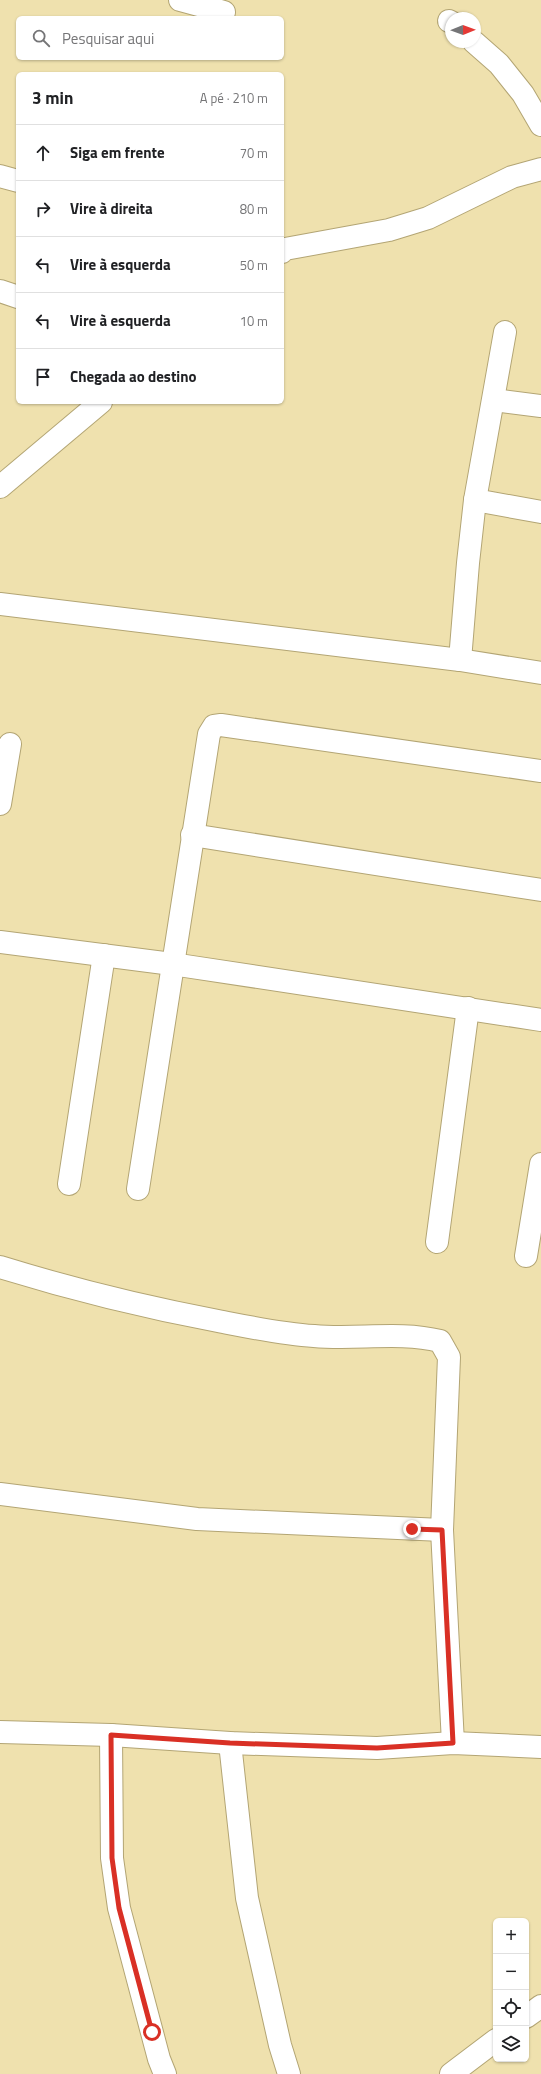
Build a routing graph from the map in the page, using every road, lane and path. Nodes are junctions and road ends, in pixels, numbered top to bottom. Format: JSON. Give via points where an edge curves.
{"nodes":[{"id":1,"x":180,"y":0,"type":"edge"},
{"id":2,"x":224,"y":12,"type":"dead end"},
{"id":3,"x":481,"y":48,"type":"edge"},
{"id":4,"x":541,"y":125,"type":"edge"},
{"id":5,"x":541,"y":169,"type":"edge"},
{"id":6,"x":0,"y":176,"type":"edge"},
{"id":7,"x":16,"y":180,"type":"edge"},
{"id":8,"x":284,"y":250,"type":"edge"},
{"id":9,"x":0,"y":291,"type":"edge"},
{"id":10,"x":16,"y":296,"type":"edge"},
{"id":11,"x":505,"y":332,"type":"dead end"},
{"id":12,"x":494,"y":400,"type":"junction"},
{"id":13,"x":99,"y":404,"type":"edge"},
{"id":14,"x":541,"y":406,"type":"edge"},
{"id":15,"x":0,"y":487,"type":"edge"},
{"id":16,"x":475,"y":500,"type":"junction"},
{"id":17,"x":541,"y":512,"type":"edge"},
{"id":18,"x":0,"y":604,"type":"edge"},
{"id":19,"x":460,"y":660,"type":"junction"},
{"id":20,"x":541,"y":674,"type":"edge"},
{"id":21,"x":10,"y":744,"type":"dead end"},
{"id":22,"x":541,"y":771,"type":"edge"},
{"id":23,"x":0,"y":804,"type":"edge"},
{"id":24,"x":192,"y":835,"type":"junction"},
{"id":25,"x":541,"y":890,"type":"edge"},
{"id":26,"x":0,"y":942,"type":"edge"},
{"id":27,"x":104,"y":955,"type":"junction"},
{"id":28,"x":172,"y":964,"type":"junction"},
{"id":29,"x":468,"y":1008,"type":"junction"},
{"id":30,"x":541,"y":1020,"type":"edge"},
{"id":31,"x":541,"y":1164,"type":"edge"},
{"id":32,"x":69,"y":1184,"type":"dead end"},
{"id":33,"x":138,"y":1189,"type":"dead end"},
{"id":34,"x":437,"y":1242,"type":"dead end"},
{"id":35,"x":526,"y":1256,"type":"dead end"},
{"id":36,"x":0,"y":1267,"type":"edge"},
{"id":37,"x":0,"y":1494,"type":"edge"},
{"id":38,"x":442,"y":1530,"type":"junction"},
{"id":39,"x":0,"y":1732,"type":"edge"},
{"id":40,"x":111,"y":1735,"type":"junction"},
{"id":41,"x":230,"y":1743,"type":"junction"},
{"id":42,"x":453,"y":1743,"type":"junction"},
{"id":43,"x":541,"y":1747,"type":"edge"},
{"id":44,"x":541,"y":2006,"type":"edge"},
{"id":45,"x":529,"y":2015,"type":"edge"},
{"id":46,"x":493,"y":2042,"type":"edge"},
{"id":47,"x":165,"y":2074,"type":"edge"},
{"id":48,"x":289,"y":2074,"type":"edge"},
{"id":49,"x":450,"y":2074,"type":"edge"}],
"edges":[{"from":1,"to":2,"type":"street"},
{"from":3,"to":4,"type":"street","via":[[499,64],[523,94]]},
{"from":5,"to":8,"type":"street","via":[[512,177],[428,218],[409,224]]},
{"from":6,"to":7,"type":"street"},
{"from":9,"to":10,"type":"street"},
{"from":11,"to":12,"type":"street"},
{"from":12,"to":14,"type":"street"},
{"from":12,"to":16,"type":"street"},
{"from":13,"to":15,"type":"street"},
{"from":16,"to":17,"type":"street"},
{"from":16,"to":19,"type":"street"},
{"from":18,"to":19,"type":"street"},
{"from":19,"to":20,"type":"street"},
{"from":21,"to":23,"type":"street"},
{"from":22,"to":24,"type":"street","via":[[214,726],[209,734]]},
{"from":24,"to":25,"type":"street"},
{"from":24,"to":28,"type":"street"},
{"from":26,"to":27,"type":"street"},
{"from":27,"to":28,"type":"street"},
{"from":27,"to":32,"type":"street"},
{"from":28,"to":29,"type":"street"},
{"from":28,"to":33,"type":"street"},
{"from":29,"to":30,"type":"street"},
{"from":29,"to":34,"type":"street"},
{"from":31,"to":35,"type":"street"},
{"from":36,"to":38,"type":"street","via":[[81,1291],[266,1330],[314,1336],[421,1336],[440,1341],[449,1357]]},
{"from":37,"to":38,"type":"street","via":[[197,1519]]},
{"from":38,"to":42,"type":"street"},
{"from":39,"to":40,"type":"street"},
{"from":40,"to":41,"type":"street"},
{"from":40,"to":47,"type":"street","via":[[112,1858],[119,1908]]},
{"from":41,"to":42,"type":"street","via":[[377,1748]]},
{"from":41,"to":48,"type":"street","via":[[247,1898],[280,2045]]},
{"from":42,"to":43,"type":"street"},
{"from":44,"to":45,"type":"street"},
{"from":46,"to":49,"type":"street"}]}
